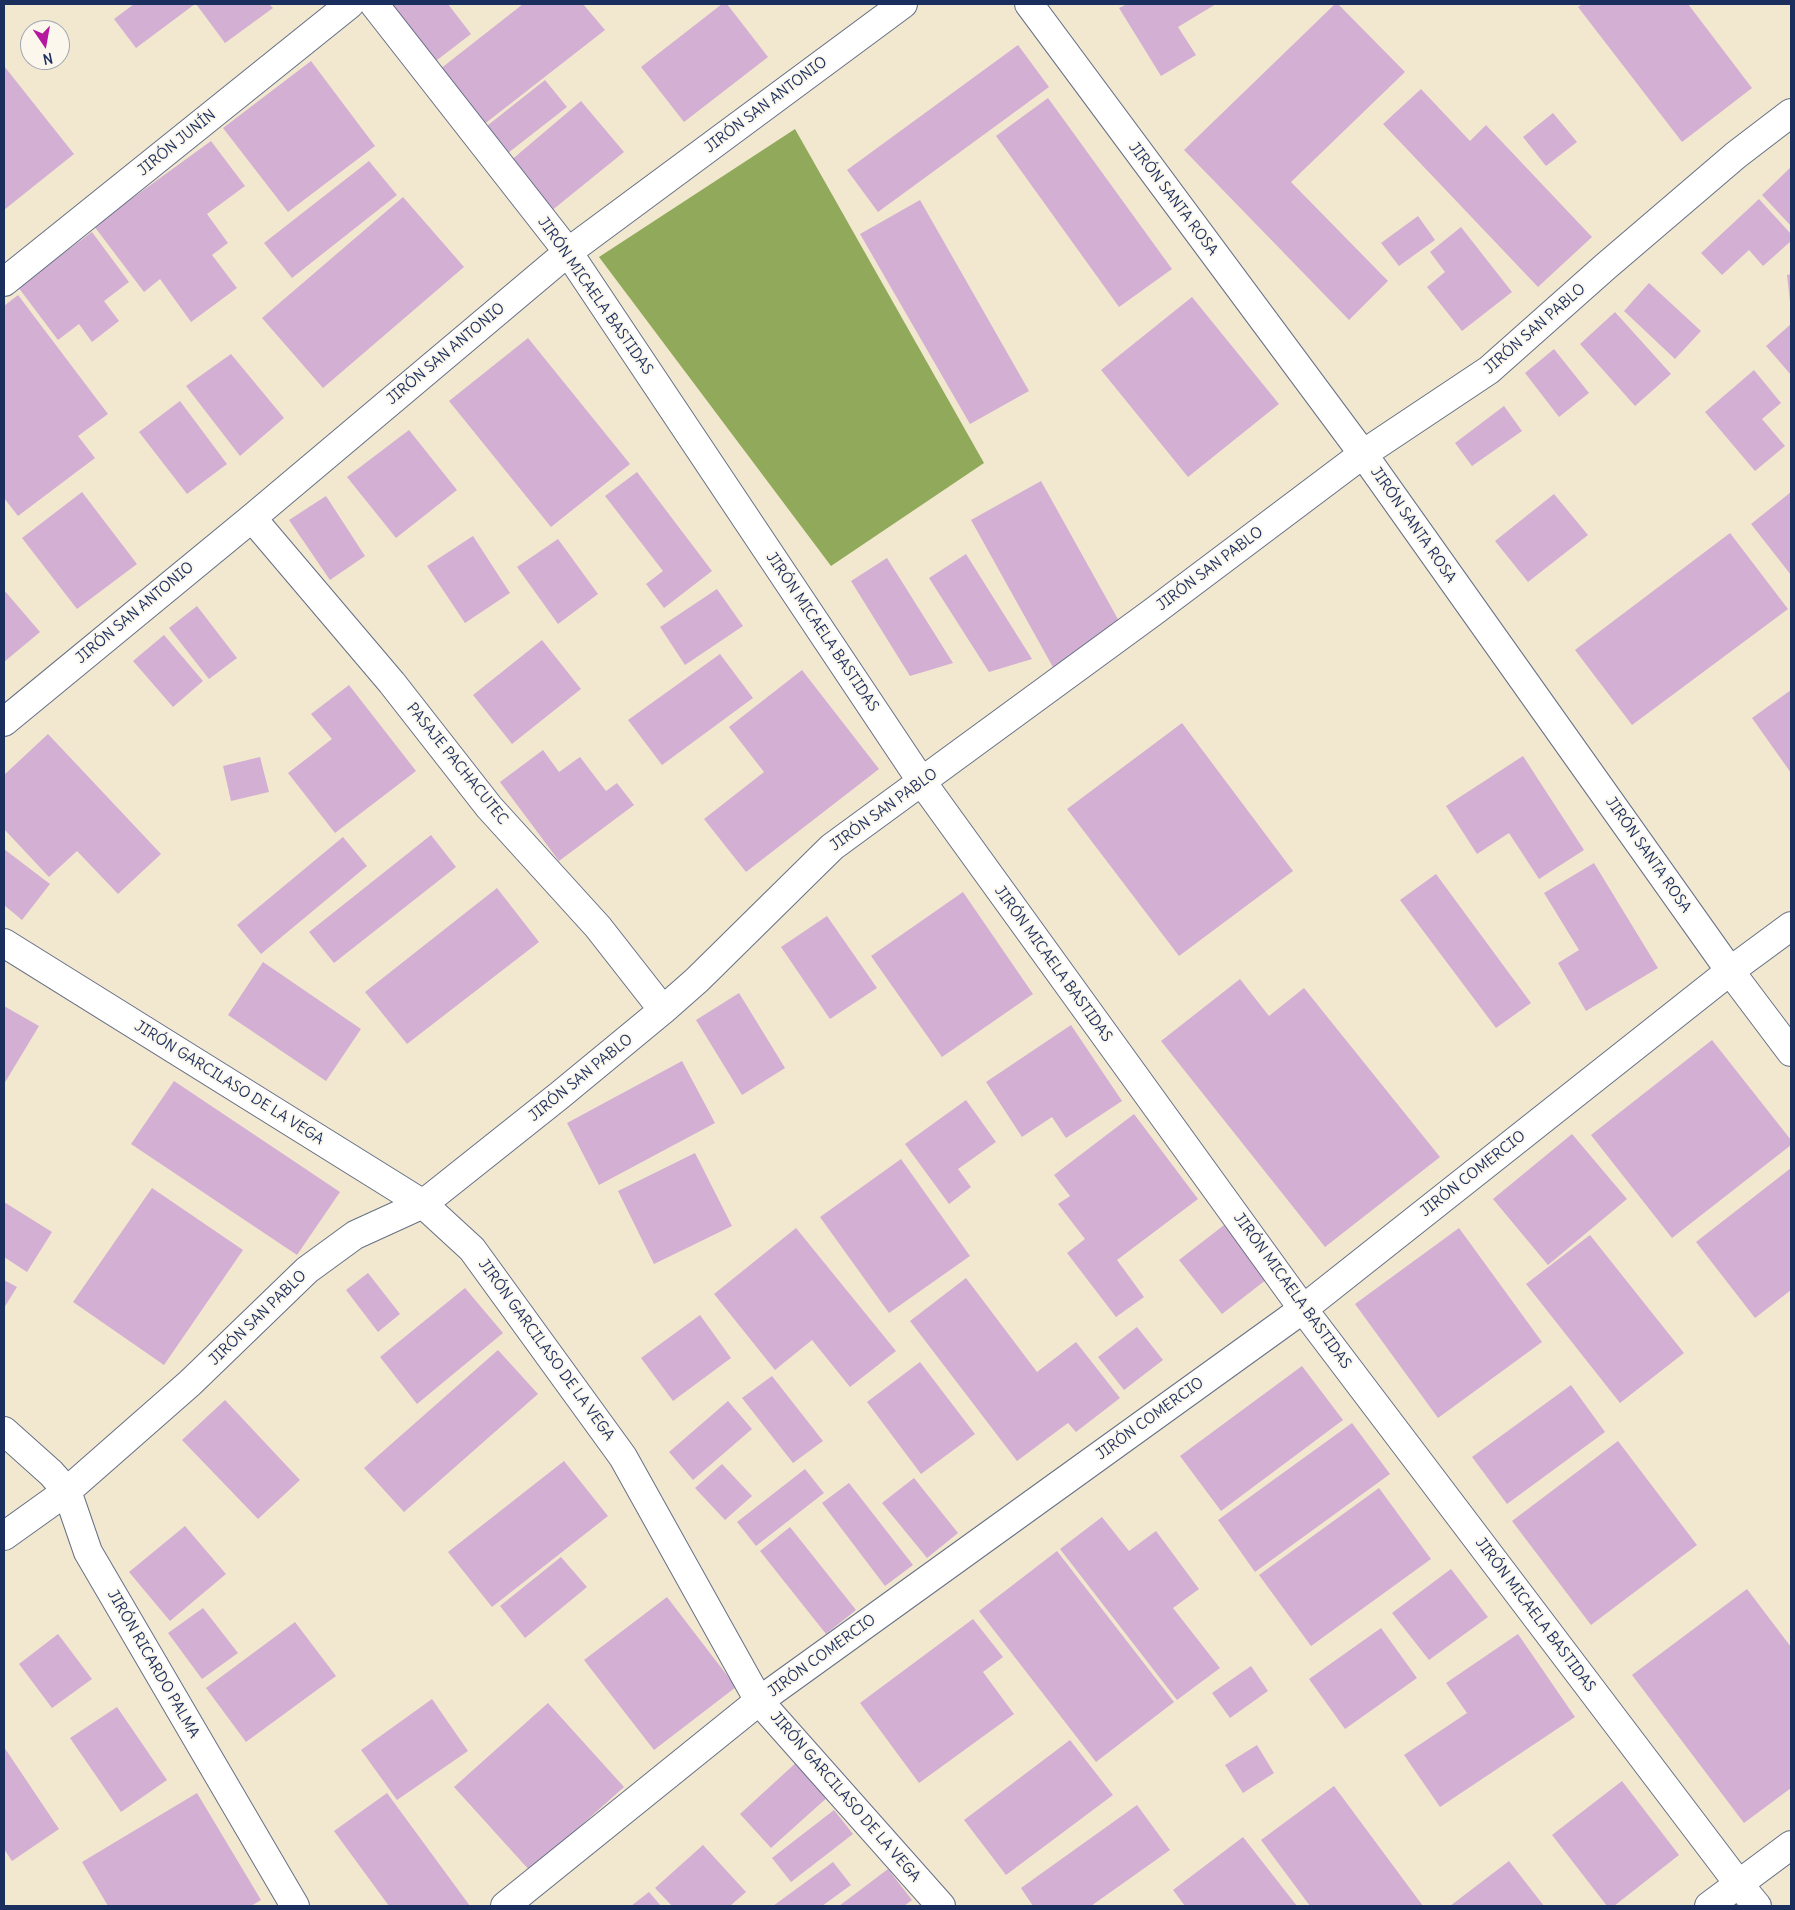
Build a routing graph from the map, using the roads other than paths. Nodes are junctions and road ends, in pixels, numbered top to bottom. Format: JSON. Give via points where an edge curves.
{"nodes":[{"id":1,"x":350,"y":4,"type":"edge"},
{"id":2,"x":374,"y":4,"type":"edge"},
{"id":3,"x":903,"y":4,"type":"edge"},
{"id":4,"x":1028,"y":4,"type":"edge"},
{"id":5,"x":1791,"y":113,"type":"edge"},
{"id":6,"x":568,"y":252,"type":"junction"},
{"id":7,"x":4,"y":282,"type":"edge"},
{"id":8,"x":1363,"y":454,"type":"junction"},
{"id":9,"x":252,"y":518,"type":"junction"},
{"id":10,"x":4,"y":722,"type":"edge"},
{"id":11,"x":922,"y":782,"type":"junction"},
{"id":12,"x":1791,"y":926,"type":"edge"},
{"id":13,"x":4,"y":943,"type":"edge"},
{"id":14,"x":1730,"y":971,"type":"junction"},
{"id":15,"x":663,"y":1010,"type":"junction"},
{"id":16,"x":1791,"y":1052,"type":"edge"},
{"id":17,"x":423,"y":1204,"type":"junction"},
{"id":18,"x":1303,"y":1309,"type":"junction"},
{"id":19,"x":4,"y":1431,"type":"edge"},
{"id":20,"x":67,"y":1491,"type":"junction"},
{"id":21,"x":4,"y":1536,"type":"edge"},
{"id":22,"x":760,"y":1701,"type":"junction"},
{"id":23,"x":1791,"y":1845,"type":"edge"},
{"id":24,"x":1738,"y":1883,"type":"junction"},
{"id":25,"x":295,"y":1906,"type":"edge"},
{"id":26,"x":505,"y":1906,"type":"edge"},
{"id":27,"x":941,"y":1906,"type":"edge"},
{"id":28,"x":1709,"y":1906,"type":"edge"},
{"id":29,"x":1758,"y":1906,"type":"edge"}],
"edges":[{"from":1,"to":7,"type":"street","name":"JIRÓN JUNÍN"},
{"from":2,"to":6,"type":"street","name":"JIRÓN MICAELA BASTIDAS"},
{"from":3,"to":6,"type":"street","name":"JIRÓN SAN ANTONIO"},
{"from":4,"to":8,"type":"street","name":"JIRÓN SANTA ROSA"},
{"from":5,"to":8,"type":"street","name":"JIRÓN SAN PABLO","via":[[1736,155],[1489,370]]},
{"from":6,"to":9,"type":"street","name":"JIRÓN SAN ANTONIO"},
{"from":6,"to":11,"type":"street","name":"JIRÓN MICAELA BASTIDAS"},
{"from":8,"to":11,"type":"street","name":"JIRÓN SAN PABLO"},
{"from":8,"to":14,"type":"street","name":"JIRÓN SANTA ROSA"},
{"from":9,"to":10,"type":"street","name":"JIRÓN SAN ANTONIO"},
{"from":9,"to":15,"type":"street","name":"PASAJE PACHACUTEC","via":[[392,683],[489,807],[598,927]]},
{"from":11,"to":15,"type":"street","name":"JIRÓN SAN PABLO","via":[[832,847]]},
{"from":11,"to":18,"type":"street","name":"JIRÓN MICAELA BASTIDAS"},
{"from":12,"to":14,"type":"street","name":"JIRÓN COMERCIO"},
{"from":13,"to":17,"type":"street","name":"JIRÓN GARCILASO DE LA VEGA"},
{"from":14,"to":16,"type":"street","name":"JIRÓN SANTA ROSA"},
{"from":14,"to":18,"type":"street","name":"JIRÓN COMERCIO"},
{"from":15,"to":17,"type":"street","name":"JIRÓN SAN PABLO"},
{"from":17,"to":20,"type":"street","name":"JIRÓN SAN PABLO","via":[[355,1235],[307,1270],[190,1383]]},
{"from":17,"to":22,"type":"street","name":"JIRÓN GARCILASO DE LA VEGA","via":[[472,1249],[623,1457]]},
{"from":18,"to":22,"type":"street","name":"JIRÓN COMERCIO"},
{"from":18,"to":24,"type":"street","name":"JIRÓN MICAELA BASTIDAS"},
{"from":19,"to":20,"type":"street","name":"JIRÓN RICARDO PALMA"},
{"from":20,"to":21,"type":"street","name":"JIRÓN SAN PABLO"},
{"from":20,"to":25,"type":"street","name":"JIRÓN RICARDO PALMA","via":[[88,1552]]},
{"from":22,"to":26,"type":"street","name":"JIRÓN COMERCIO"},
{"from":22,"to":27,"type":"street","name":"JIRÓN GARCILASO DE LA VEGA"},
{"from":23,"to":24,"type":"street"},
{"from":24,"to":28,"type":"street"},
{"from":24,"to":29,"type":"street","name":"JIRÓN MICAELA BASTIDAS"}]}
